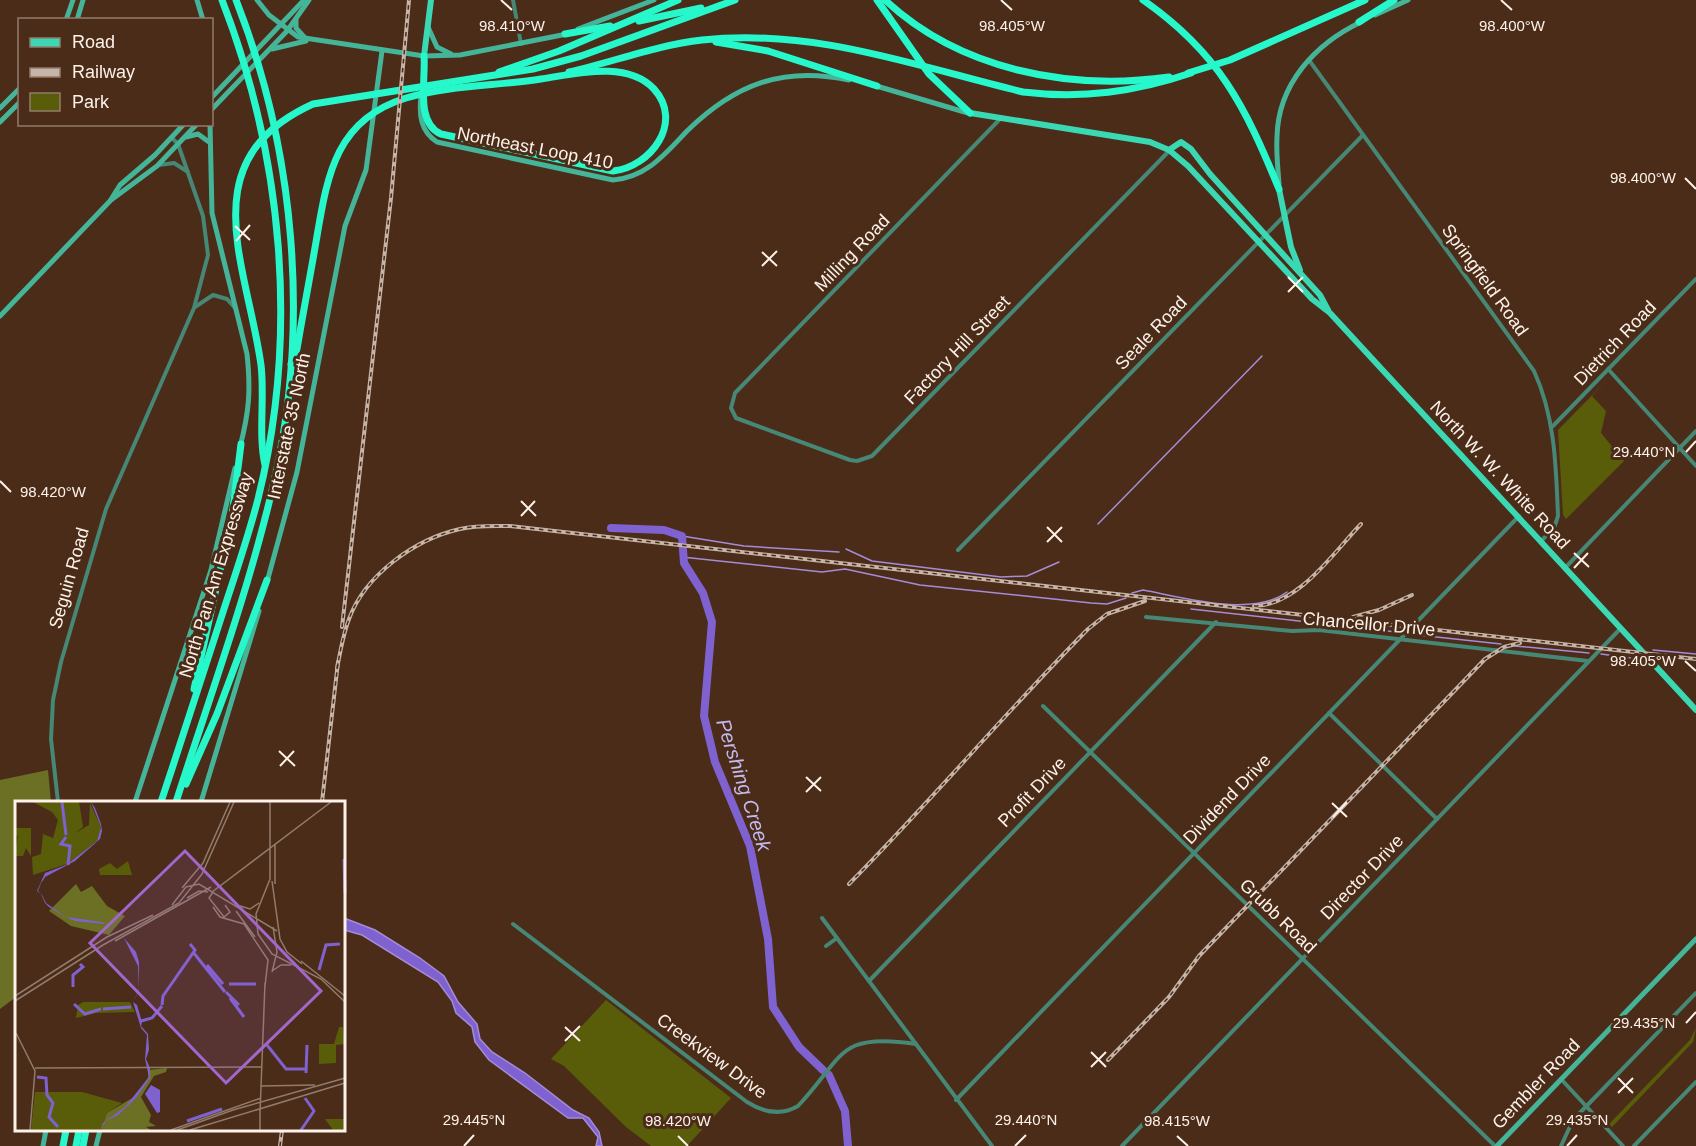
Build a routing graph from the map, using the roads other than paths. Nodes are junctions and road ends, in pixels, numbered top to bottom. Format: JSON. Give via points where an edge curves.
{"nodes":[{"id":1,"x":73,"y":0,"type":"edge"},
{"id":2,"x":83,"y":0,"type":"edge"},
{"id":3,"x":197,"y":0,"type":"edge"},
{"id":4,"x":221,"y":0,"type":"edge"},
{"id":5,"x":236,"y":0,"type":"edge"},
{"id":6,"x":257,"y":0,"type":"edge"},
{"id":7,"x":304,"y":0,"type":"edge"},
{"id":8,"x":309,"y":0,"type":"edge"},
{"id":9,"x":431,"y":0,"type":"edge"},
{"id":10,"x":513,"y":0,"type":"edge"},
{"id":11,"x":654,"y":0,"type":"edge"},
{"id":12,"x":877,"y":0,"type":"edge"},
{"id":13,"x":885,"y":0,"type":"edge"},
{"id":14,"x":1143,"y":0,"type":"edge"},
{"id":15,"x":1365,"y":0,"type":"edge"},
{"id":16,"x":1394,"y":0,"type":"edge"},
{"id":17,"x":1408,"y":0,"type":"edge"},
{"id":18,"x":731,"y":1,"type":"edge"},
{"id":19,"x":674,"y":2,"type":"edge"},
{"id":20,"x":67,"y":18,"type":"edge"},
{"id":21,"x":78,"y":18,"type":"edge"},
{"id":22,"x":202,"y":18,"type":"edge"},
{"id":23,"x":297,"y":18,"type":"junction"},
{"id":24,"x":1359,"y":22,"type":"junction"},
{"id":25,"x":279,"y":25,"type":"junction"},
{"id":26,"x":428,"y":27,"type":"junction"},
{"id":27,"x":287,"y":31,"type":"junction"},
{"id":28,"x":565,"y":34,"type":"junction"},
{"id":29,"x":308,"y":40,"type":"junction"},
{"id":30,"x":699,"y":40,"type":"junction"},
{"id":31,"x":521,"y":44,"type":"junction"},
{"id":32,"x":268,"y":51,"type":"junction"},
{"id":33,"x":382,"y":51,"type":"junction"},
{"id":34,"x":453,"y":55,"type":"junction"},
{"id":35,"x":424,"y":56,"type":"junction"},
{"id":36,"x":1308,"y":59,"type":"junction"},
{"id":37,"x":1191,"y":73,"type":"junction"},
{"id":38,"x":477,"y":79,"type":"junction"},
{"id":39,"x":543,"y":79,"type":"junction"},
{"id":40,"x":877,"y":86,"type":"junction"},
{"id":41,"x":18,"y":90,"type":"edge"},
{"id":42,"x":213,"y":96,"type":"edge"},
{"id":43,"x":18,"y":104,"type":"edge"},
{"id":44,"x":0,"y":108,"type":"edge"},
{"id":45,"x":213,"y":108,"type":"edge"},
{"id":46,"x":970,"y":113,"type":"junction"},
{"id":47,"x":999,"y":120,"type":"junction"},
{"id":48,"x":0,"y":122,"type":"edge"},
{"id":49,"x":182,"y":126,"type":"edge"},
{"id":50,"x":195,"y":126,"type":"edge"},
{"id":51,"x":210,"y":126,"type":"edge"},
{"id":52,"x":1363,"y":135,"type":"junction"},
{"id":53,"x":185,"y":137,"type":"junction"},
{"id":54,"x":172,"y":138,"type":"junction"},
{"id":55,"x":210,"y":143,"type":"junction"},
{"id":56,"x":178,"y":144,"type":"junction"},
{"id":57,"x":1170,"y":150,"type":"junction"},
{"id":58,"x":157,"y":166,"type":"junction"},
{"id":59,"x":188,"y":172,"type":"junction"},
{"id":60,"x":1279,"y":189,"type":"junction"},
{"id":61,"x":110,"y":201,"type":"junction"},
{"id":62,"x":1284,"y":216,"type":"junction"},
{"id":63,"x":1265,"y":235,"type":"junction"},
{"id":64,"x":1259,"y":241,"type":"junction"},
{"id":65,"x":1303,"y":276,"type":"junction"},
{"id":66,"x":1696,"y":279,"type":"edge"},
{"id":67,"x":194,"y":308,"type":"junction"},
{"id":68,"x":235,"y":309,"type":"junction"},
{"id":69,"x":1330,"y":313,"type":"junction"},
{"id":70,"x":0,"y":316,"type":"edge"},
{"id":71,"x":291,"y":364,"type":"junction"},
{"id":72,"x":1608,"y":369,"type":"junction"},
{"id":73,"x":731,"y":408,"type":"joint"},
{"id":74,"x":1553,"y":426,"type":"junction"},
{"id":75,"x":1696,"y":431,"type":"edge"},
{"id":76,"x":241,"y":444,"type":"junction"},
{"id":77,"x":1680,"y":448,"type":"junction"},
{"id":78,"x":265,"y":465,"type":"junction"},
{"id":79,"x":1696,"y":466,"type":"edge"},
{"id":80,"x":1519,"y":516,"type":"junction"},
{"id":81,"x":1541,"y":541,"type":"junction"},
{"id":82,"x":958,"y":550,"type":"dead end"},
{"id":83,"x":1565,"y":568,"type":"junction"},
{"id":84,"x":267,"y":580,"type":"junction"},
{"id":85,"x":1146,"y":616,"type":"dead end"},
{"id":86,"x":1215,"y":622,"type":"junction"},
{"id":87,"x":1621,"y":628,"type":"junction"},
{"id":88,"x":1401,"y":638,"type":"junction"},
{"id":89,"x":1589,"y":661,"type":"junction"},
{"id":90,"x":1042,"y":706,"type":"dead end"},
{"id":91,"x":192,"y":708,"type":"junction"},
{"id":92,"x":1696,"y":710,"type":"edge"},
{"id":93,"x":1329,"y":713,"type":"junction"},
{"id":94,"x":1090,"y":752,"type":"junction"},
{"id":95,"x":58,"y":801,"type":"edge"},
{"id":96,"x":135,"y":801,"type":"edge"},
{"id":97,"x":161,"y":801,"type":"edge"},
{"id":98,"x":177,"y":801,"type":"edge"},
{"id":99,"x":177,"y":801,"type":"edge"},
{"id":100,"x":201,"y":801,"type":"edge"},
{"id":101,"x":1437,"y":819,"type":"junction"},
{"id":102,"x":1194,"y":853,"type":"junction"},
{"id":103,"x":822,"y":918,"type":"dead end"},
{"id":104,"x":513,"y":924,"type":"dead end"},
{"id":105,"x":837,"y":938,"type":"junction"},
{"id":106,"x":1696,"y":939,"type":"edge"},
{"id":107,"x":826,"y":946,"type":"dead end"},
{"id":108,"x":1302,"y":958,"type":"junction"},
{"id":109,"x":869,"y":981,"type":"junction"},
{"id":110,"x":1696,"y":993,"type":"edge"},
{"id":111,"x":916,"y":1044,"type":"junction"},
{"id":112,"x":1561,"y":1079,"type":"junction"},
{"id":113,"x":1696,"y":1082,"type":"edge"},
{"id":114,"x":956,"y":1100,"type":"junction"},
{"id":115,"x":1588,"y":1105,"type":"junction"},
{"id":116,"x":46,"y":1131,"type":"edge"},
{"id":117,"x":79,"y":1131,"type":"edge"},
{"id":118,"x":86,"y":1131,"type":"edge"},
{"id":119,"x":100,"y":1131,"type":"edge"},
{"id":120,"x":65,"y":1134,"type":"edge"},
{"id":121,"x":43,"y":1146,"type":"edge"},
{"id":122,"x":62,"y":1146,"type":"edge"},
{"id":123,"x":76,"y":1146,"type":"edge"},
{"id":124,"x":83,"y":1146,"type":"edge"},
{"id":125,"x":96,"y":1146,"type":"edge"},
{"id":126,"x":992,"y":1146,"type":"edge"},
{"id":127,"x":1122,"y":1146,"type":"edge"},
{"id":128,"x":1496,"y":1146,"type":"edge"},
{"id":129,"x":1561,"y":1146,"type":"edge"},
{"id":130,"x":1623,"y":1146,"type":"edge"},
{"id":131,"x":1634,"y":1146,"type":"edge"}],
"edges":[{"from":1,"to":20,"type":"main road"},
{"from":2,"to":21,"type":"main road"},
{"from":3,"to":22,"type":"main road"},
{"from":4,"to":78,"type":"highway","name":"North Pan Am Expressway","via":[[252,88],[270,172],[280,266],[279,352]]},
{"from":5,"to":71,"type":"highway","name":"North Pan Am Expressway","via":[[262,78],[287,206]]},
{"from":6,"to":25,"type":"main road"},
{"from":7,"to":25,"type":"main road"},
{"from":8,"to":23,"type":"main road"},
{"from":9,"to":26,"type":"main road"},
{"from":10,"to":31,"type":"street"},
{"from":11,"to":28,"type":"main road"},
{"from":12,"to":46,"type":"highway","via":[[946,91]]},
{"from":13,"to":37,"type":"highway","via":[[918,27],[946,43],[1028,73],[1113,82]]},
{"from":14,"to":60,"type":"highway","via":[[1186,33],[1232,86],[1260,140]]},
{"from":15,"to":37,"type":"highway","via":[[1230,60]]},
{"from":16,"to":24,"type":"highway"},
{"from":17,"to":24,"type":"main road"},
{"from":18,"to":28,"type":"highway"},
{"from":18,"to":38,"type":"highway","via":[[581,56]]},
{"from":19,"to":38,"type":"highway","via":[[574,45]]},
{"from":23,"to":27,"type":"main road"},
{"from":23,"to":29,"type":"main road","via":[[296,27]]},
{"from":24,"to":36,"type":"main road","via":[[1328,40]]},
{"from":25,"to":27,"type":"main road"},
{"from":25,"to":42,"type":"main road"},
{"from":26,"to":34,"type":"main road","via":[[437,46]]},
{"from":26,"to":35,"type":"main road"},
{"from":27,"to":29,"type":"main road"},
{"from":27,"to":32,"type":"main road"},
{"from":28,"to":31,"type":"main road"},
{"from":29,"to":32,"type":"main road"},
{"from":29,"to":33,"type":"main road"},
{"from":30,"to":37,"type":"highway","via":[[763,37],[829,43],[1047,95],[1110,93]]},
{"from":30,"to":39,"type":"highway"},
{"from":30,"to":40,"type":"highway","via":[[768,51]]},
{"from":31,"to":34,"type":"main road"},
{"from":32,"to":45,"type":"main road"},
{"from":33,"to":35,"type":"main road"},
{"from":33,"to":84,"type":"main road","name":"Interstate 35 North","via":[[366,170],[345,226],[297,472]]},
{"from":34,"to":35,"type":"main road"},
{"from":35,"to":39,"type":"highway","via":[[424,111],[429,126],[441,134],[613,171],[641,162],[659,143],[664,108],[657,93],[643,80],[612,71]]},
{"from":35,"to":40,"type":"main road","name":"Northeast Loop 410","via":[[419,112],[422,126],[432,139],[450,147],[613,180],[646,170],[707,113],[756,84],[814,74]]},
{"from":36,"to":52,"type":"street","name":"Springfield Road"},
{"from":36,"to":60,"type":"main road","via":[[1291,85],[1279,119]]},
{"from":38,"to":78,"type":"highway","via":[[313,104],[291,114],[264,135],[251,153],[236,191],[234,213],[260,362]]},
{"from":39,"to":71,"type":"highway","via":[[413,96],[388,105],[355,129],[338,151],[327,178],[297,349]]},
{"from":40,"to":46,"type":"main road","name":"Northeast Loop 410"},
{"from":41,"to":44,"type":"main road"},
{"from":43,"to":48,"type":"main road"},
{"from":46,"to":47,"type":"main road","name":"North W. W. White Road"},
{"from":47,"to":57,"type":"main road","name":"North W. W. White Road","via":[[1125,136]]},
{"from":47,"to":73,"type":"street","name":"Milling Road","via":[[735,393]]},
{"from":49,"to":54,"type":"main road"},
{"from":50,"to":53,"type":"main road"},
{"from":51,"to":55,"type":"main road"},
{"from":52,"to":62,"type":"street","name":"Seale Road"},
{"from":52,"to":74,"type":"street","name":"Springfield Road","via":[[1534,371]]},
{"from":53,"to":55,"type":"main road","via":[[198,134]]},
{"from":53,"to":56,"type":"main road"},
{"from":54,"to":56,"type":"street","name":"Seguin Road"},
{"from":54,"to":61,"type":"main road","via":[[120,185]]},
{"from":55,"to":68,"type":"main road","via":[[212,213]]},
{"from":56,"to":58,"type":"main road"},
{"from":56,"to":59,"type":"street","name":"Seguin Road"},
{"from":57,"to":63,"type":"main road","name":"North W. W. White Road","via":[[1179,142],[1188,145]]},
{"from":57,"to":64,"type":"main road","name":"North W. W. White Road"},
{"from":57,"to":73,"type":"street","name":"Factory Hill Street","via":[[872,456],[857,462],[850,460],[741,422]]},
{"from":58,"to":59,"type":"street","via":[[174,163]]},
{"from":58,"to":61,"type":"main road"},
{"from":59,"to":67,"type":"street","name":"Seguin Road","via":[[207,241],[204,274]]},
{"from":60,"to":62,"type":"main road","name":"North W. W. White Road"},
{"from":61,"to":70,"type":"main road"},
{"from":62,"to":63,"type":"street","name":"Seale Road"},
{"from":62,"to":65,"type":"main road","name":"North W. W. White Road"},
{"from":63,"to":64,"type":"street","name":"Seale Road"},
{"from":63,"to":65,"type":"main road","name":"North W. W. White Road"},
{"from":64,"to":69,"type":"main road","name":"North W. W. White Road","via":[[1312,300]]},
{"from":64,"to":82,"type":"street","name":"Seale Road"},
{"from":65,"to":69,"type":"main road","name":"North W. W. White Road"},
{"from":66,"to":72,"type":"street","name":"Dietrich Road"},
{"from":67,"to":68,"type":"street","via":[[213,295],[228,299]]},
{"from":67,"to":95,"type":"street","name":"Seguin Road","via":[[111,496],[66,643],[52,717]]},
{"from":68,"to":76,"type":"main road","via":[[250,378],[250,408]]},
{"from":69,"to":80,"type":"main road","name":"North W. W. White Road"},
{"from":71,"to":99,"type":"highway","name":"North Pan Am Expressway","via":[[281,446],[266,514]]},
{"from":72,"to":74,"type":"street","name":"Dietrich Road"},
{"from":72,"to":77,"type":"street"},
{"from":74,"to":81,"type":"street","name":"Springfield Road","via":[[1558,516],[1554,528]]},
{"from":75,"to":77,"type":"street"},
{"from":76,"to":91,"type":"highway","via":[[232,516]]},
{"from":76,"to":96,"type":"main road","via":[[211,570]]},
{"from":77,"to":79,"type":"street"},
{"from":77,"to":83,"type":"street"},
{"from":78,"to":91,"type":"highway","name":"North Pan Am Expressway","via":[[242,554]]},
{"from":80,"to":81,"type":"main road","name":"North W. W. White Road"},
{"from":80,"to":88,"type":"street","name":"Dividend Drive"},
{"from":81,"to":83,"type":"main road","name":"North W. W. White Road"},
{"from":83,"to":87,"type":"main road","name":"North W. W. White Road"},
{"from":84,"to":98,"type":"highway","via":[[217,714]]},
{"from":84,"to":100,"type":"main road","name":"Interstate 35 North"},
{"from":85,"to":86,"type":"street","name":"Chancellor Drive"},
{"from":86,"to":88,"type":"street","name":"Chancellor Drive"},
{"from":86,"to":94,"type":"street","name":"Profit Drive"},
{"from":87,"to":89,"type":"street","name":"Director Drive"},
{"from":87,"to":92,"type":"main road","name":"North W. W. White Road"},
{"from":88,"to":89,"type":"street","name":"Chancellor Drive"},
{"from":88,"to":93,"type":"street","name":"Dividend Drive"},
{"from":89,"to":101,"type":"street","name":"Director Drive"},
{"from":90,"to":94,"type":"street","name":"Grubb Road"},
{"from":91,"to":97,"type":"highway","name":"North Pan Am Expressway"},
{"from":93,"to":101,"type":"street"},
{"from":93,"to":102,"type":"street","name":"Dividend Drive"},
{"from":94,"to":102,"type":"street","name":"Grubb Road"},
{"from":94,"to":109,"type":"street","name":"Profit Drive"},
{"from":101,"to":108,"type":"street","name":"Director Drive"},
{"from":102,"to":108,"type":"street","name":"Grubb Road"},
{"from":102,"to":114,"type":"street","name":"Dividend Drive"},
{"from":103,"to":105,"type":"street"},
{"from":104,"to":111,"type":"street","name":"Creekview Drive","via":[[747,1102],[765,1110],[790,1111],[798,1106],[840,1055],[864,1041],[884,1039]]},
{"from":105,"to":107,"type":"street"},
{"from":105,"to":109,"type":"street"},
{"from":106,"to":112,"type":"main road","name":"Gembler Road"},
{"from":108,"to":127,"type":"street","name":"Director Drive"},
{"from":108,"to":128,"type":"street","name":"Grubb Road"},
{"from":109,"to":111,"type":"street"},
{"from":110,"to":115,"type":"street"},
{"from":111,"to":114,"type":"street"},
{"from":112,"to":115,"type":"street"},
{"from":112,"to":128,"type":"main road","name":"Gembler Road"},
{"from":113,"to":131,"type":"street"},
{"from":114,"to":126,"type":"street"},
{"from":115,"to":129,"type":"street","via":[[1570,1124]]},
{"from":115,"to":130,"type":"street"},
{"from":116,"to":121,"type":"main road"},
{"from":117,"to":123,"type":"highway"},
{"from":118,"to":124,"type":"highway"},
{"from":119,"to":125,"type":"main road"},
{"from":120,"to":122,"type":"highway"}]}
